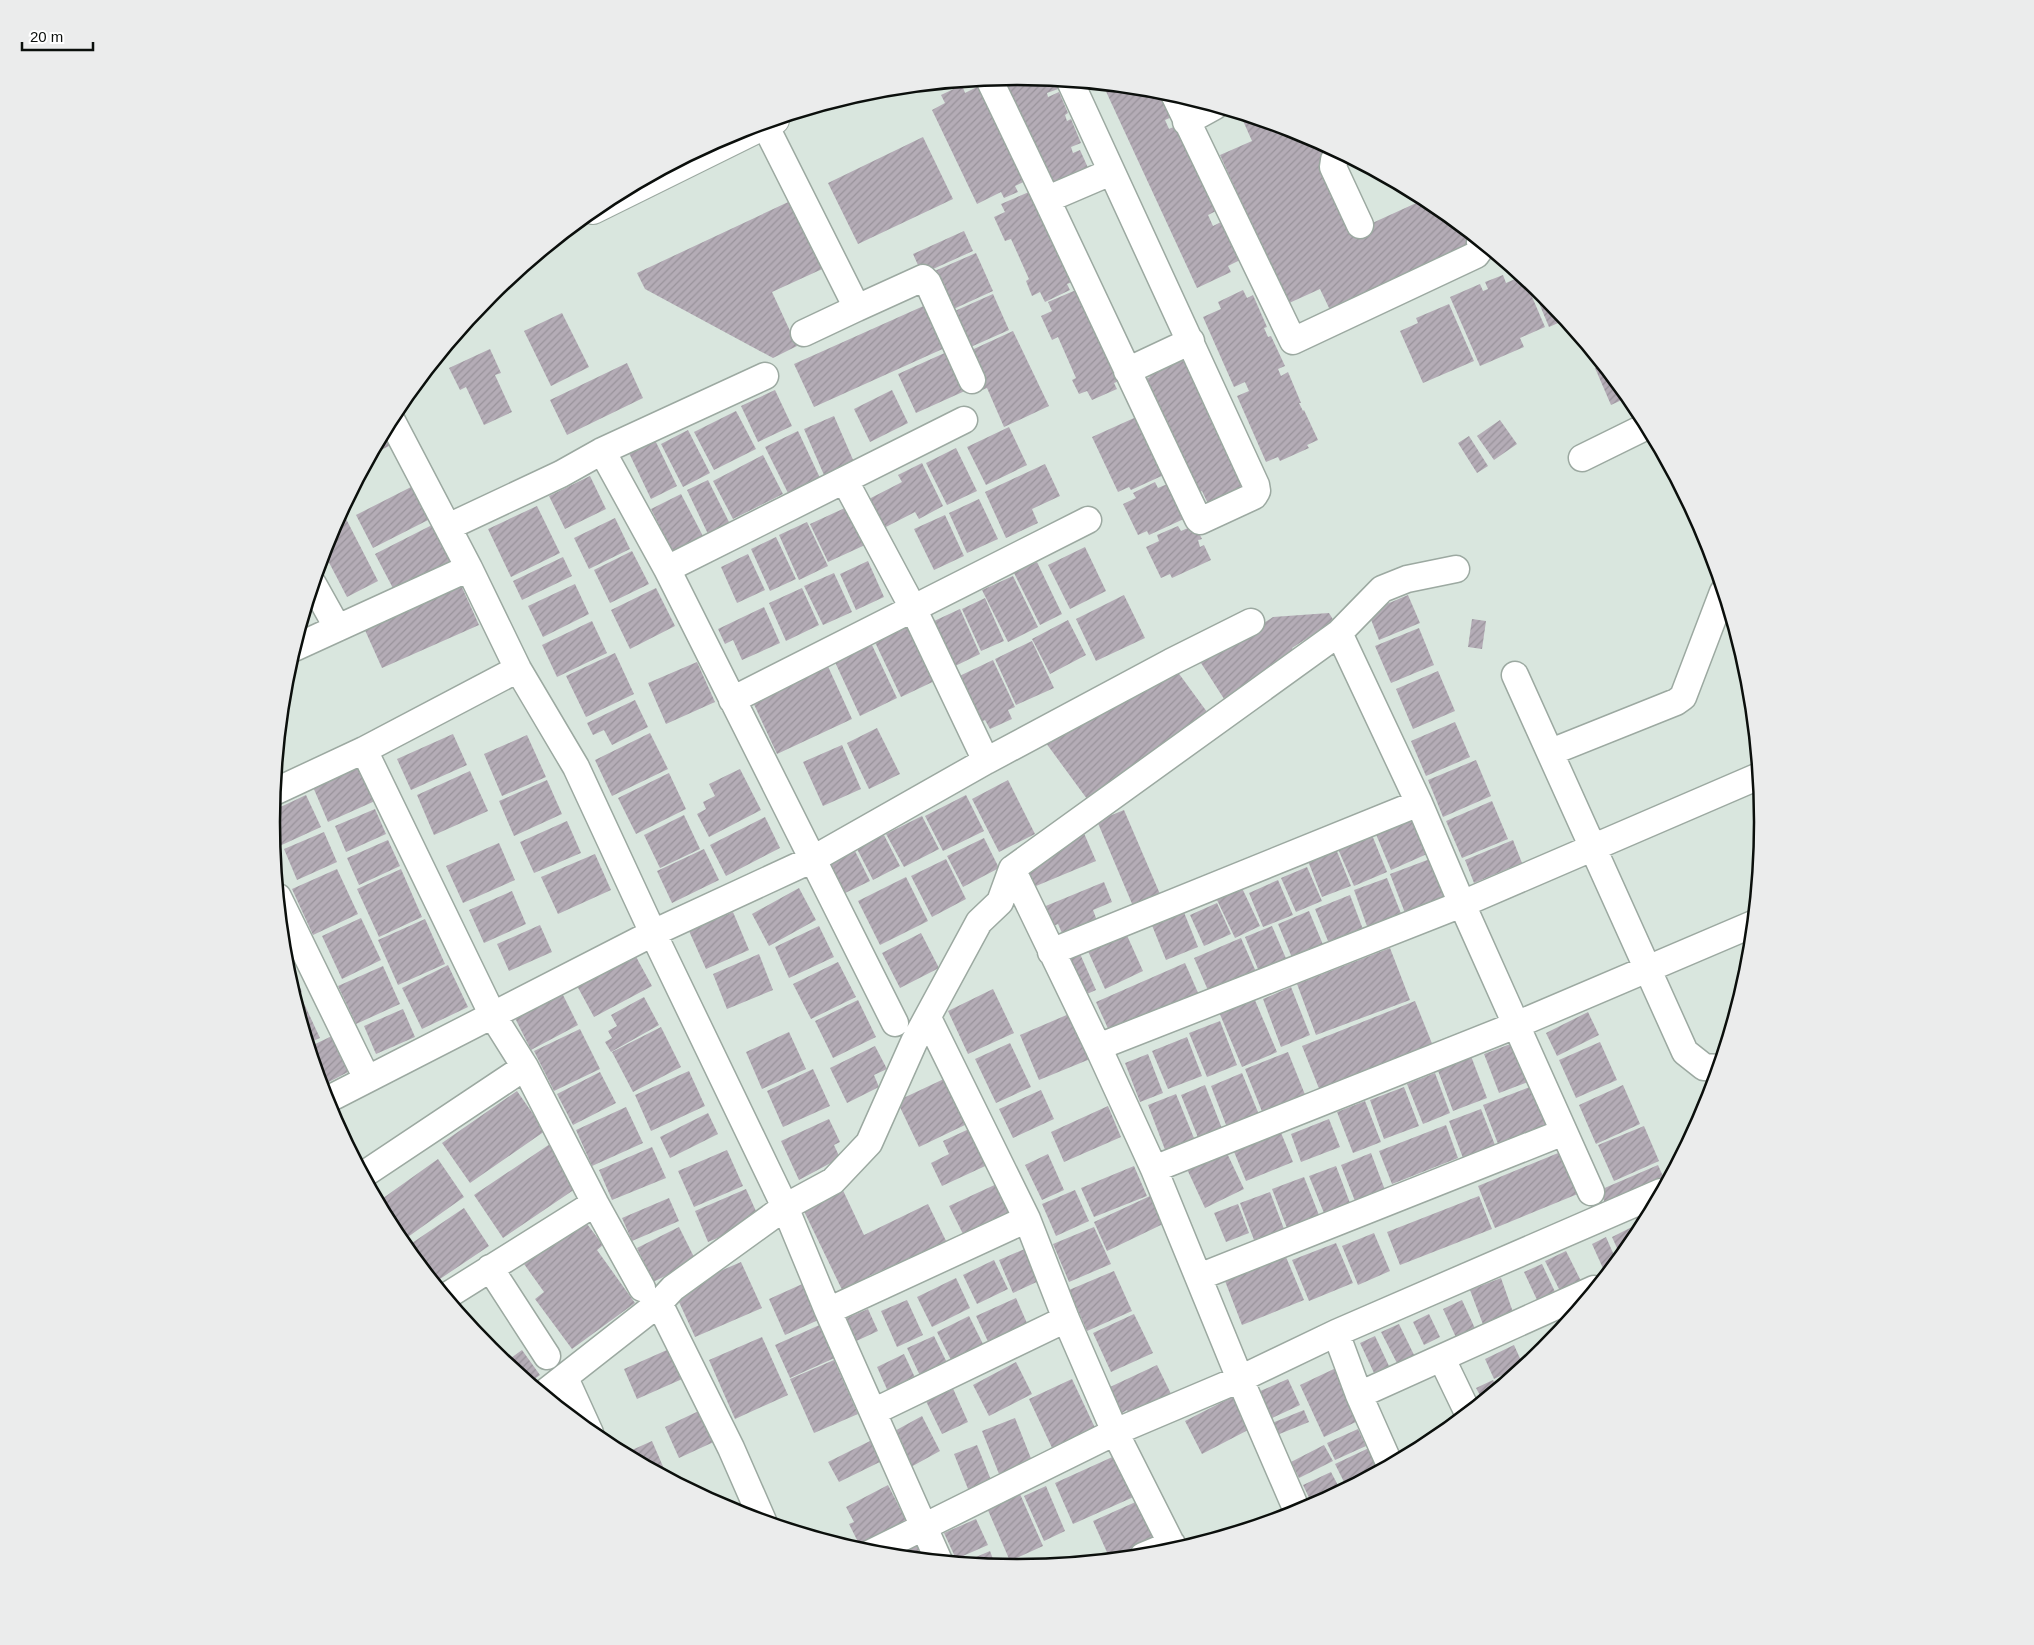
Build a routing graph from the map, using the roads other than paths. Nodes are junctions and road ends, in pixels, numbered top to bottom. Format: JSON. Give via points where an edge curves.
{"nodes":[{"id":1,"x":992,"y":86,"type":"edge"},
{"id":2,"x":1073,"y":88,"type":"edge"},
{"id":3,"x":1178,"y":103,"type":"edge"},
{"id":4,"x":1208,"y":110,"type":"edge"},
{"id":5,"x":1186,"y":122,"type":"junction"},
{"id":6,"x":772,"y":127,"type":"edge"},
{"id":7,"x":697,"y":158,"type":"edge"},
{"id":8,"x":1336,"y":158,"type":"edge"},
{"id":9,"x":684,"y":165,"type":"edge"},
{"id":10,"x":1111,"y":172,"type":"junction"},
{"id":11,"x":1048,"y":199,"type":"junction"},
{"id":12,"x":1360,"y":225,"type":"dead end"},
{"id":13,"x":1480,"y":248,"type":"edge"},
{"id":14,"x":857,"y":308,"type":"junction"},
{"id":15,"x":804,"y":333,"type":"dead end"},
{"id":16,"x":1191,"y":341,"type":"junction"},
{"id":17,"x":1127,"y":372,"type":"junction"},
{"id":18,"x":764,"y":376,"type":"dead end"},
{"id":19,"x":972,"y":380,"type":"dead end"},
{"id":20,"x":964,"y":420,"type":"dead end"},
{"id":21,"x":395,"y":427,"type":"edge"},
{"id":22,"x":1640,"y":429,"type":"edge"},
{"id":23,"x":602,"y":451,"type":"junction"},
{"id":24,"x":1582,"y":458,"type":"dead end"},
{"id":25,"x":844,"y":481,"type":"junction"},
{"id":26,"x":1088,"y":520,"type":"dead end"},
{"id":27,"x":448,"y":527,"type":"junction"},
{"id":28,"x":469,"y":568,"type":"junction"},
{"id":29,"x":1456,"y":568,"type":"dead end"},
{"id":30,"x":667,"y":569,"type":"junction"},
{"id":31,"x":317,"y":591,"type":"edge"},
{"id":32,"x":1720,"y":601,"type":"edge"},
{"id":33,"x":913,"y":608,"type":"junction"},
{"id":34,"x":1251,"y":622,"type":"dead end"},
{"id":35,"x":337,"y":627,"type":"junction"},
{"id":36,"x":1339,"y":634,"type":"junction"},
{"id":37,"x":302,"y":644,"type":"edge"},
{"id":38,"x":518,"y":669,"type":"junction"},
{"id":39,"x":1515,"y":675,"type":"dead end"},
{"id":40,"x":732,"y":700,"type":"junction"},
{"id":41,"x":364,"y":750,"type":"junction"},
{"id":42,"x":1551,"y":752,"type":"junction"},
{"id":43,"x":986,"y":761,"type":"junction"},
{"id":44,"x":1753,"y":779,"type":"edge"},
{"id":45,"x":280,"y":789,"type":"edge"},
{"id":46,"x":1419,"y":803,"type":"junction"},
{"id":47,"x":1594,"y":848,"type":"junction"},
{"id":48,"x":812,"y":859,"type":"junction"},
{"id":49,"x":1012,"y":869,"type":"junction"},
{"id":50,"x":1462,"y":904,"type":"junction"},
{"id":51,"x":285,"y":912,"type":"edge"},
{"id":52,"x":1747,"y":927,"type":"edge"},
{"id":53,"x":653,"y":933,"type":"junction"},
{"id":54,"x":1051,"y":952,"type":"junction"},
{"id":55,"x":1648,"y":969,"type":"junction"},
{"id":56,"x":493,"y":1016,"type":"junction"},
{"id":57,"x":928,"y":1018,"type":"junction"},
{"id":58,"x":895,"y":1023,"type":"dead end"},
{"id":59,"x":1516,"y":1025,"type":"junction"},
{"id":60,"x":1098,"y":1047,"type":"junction"},
{"id":61,"x":525,"y":1067,"type":"junction"},
{"id":62,"x":1712,"y":1068,"type":"edge"},
{"id":63,"x":368,"y":1080,"type":"junction"},
{"id":64,"x":333,"y":1097,"type":"edge"},
{"id":65,"x":1564,"y":1132,"type":"junction"},
{"id":66,"x":1154,"y":1169,"type":"junction"},
{"id":67,"x":368,"y":1172,"type":"edge"},
{"id":68,"x":1591,"y":1192,"type":"dead end"},
{"id":69,"x":1653,"y":1196,"type":"edge"},
{"id":70,"x":595,"y":1203,"type":"junction"},
{"id":71,"x":785,"y":1207,"type":"junction"},
{"id":72,"x":1027,"y":1219,"type":"junction"},
{"id":73,"x":490,"y":1268,"type":"junction"},
{"id":74,"x":1200,"y":1278,"type":"junction"},
{"id":75,"x":450,"y":1293,"type":"edge"},
{"id":76,"x":1582,"y":1295,"type":"edge"},
{"id":77,"x":651,"y":1296,"type":"junction"},
{"id":78,"x":828,"y":1311,"type":"junction"},
{"id":79,"x":1066,"y":1320,"type":"junction"},
{"id":80,"x":1336,"y":1333,"type":"junction"},
{"id":81,"x":547,"y":1356,"type":"dead end"},
{"id":82,"x":1442,"y":1359,"type":"junction"},
{"id":83,"x":565,"y":1378,"type":"junction"},
{"id":84,"x":1240,"y":1379,"type":"junction"},
{"id":85,"x":547,"y":1391,"type":"edge"},
{"id":86,"x":1359,"y":1395,"type":"junction"},
{"id":87,"x":1465,"y":1408,"type":"edge"},
{"id":88,"x":873,"y":1412,"type":"junction"},
{"id":89,"x":584,"y":1419,"type":"edge"},
{"id":90,"x":1114,"y":1432,"type":"junction"},
{"id":91,"x":1388,"y":1460,"type":"edge"},
{"id":92,"x":1295,"y":1506,"type":"edge"},
{"id":93,"x":759,"y":1513,"type":"edge"},
{"id":94,"x":924,"y":1527,"type":"junction"},
{"id":95,"x":1172,"y":1543,"type":"edge"},
{"id":96,"x":882,"y":1548,"type":"edge"},
{"id":97,"x":936,"y":1555,"type":"edge"}],
"edges":[{"from":1,"to":11,"type":"street"},
{"from":2,"to":10,"type":"street"},
{"from":3,"to":5,"type":"street"},
{"from":4,"to":5,"type":"street"},
{"from":5,"to":13,"type":"street","via":[[1293,341],[1476,255]]},
{"from":6,"to":14,"type":"street"},
{"from":7,"to":9,"type":"main road"},
{"from":8,"to":12,"type":"street","via":[[1333,167]]},
{"from":10,"to":11,"type":"street"},
{"from":10,"to":16,"type":"street"},
{"from":11,"to":17,"type":"street"},
{"from":14,"to":15,"type":"street"},
{"from":14,"to":19,"type":"street","via":[[923,278]]},
{"from":16,"to":17,"type":"street"},
{"from":16,"to":17,"type":"street","via":[[1256,485],[1254,496],[1199,520]]},
{"from":18,"to":23,"type":"street"},
{"from":20,"to":25,"type":"street"},
{"from":21,"to":27,"type":"street"},
{"from":22,"to":24,"type":"street"},
{"from":23,"to":27,"type":"street"},
{"from":23,"to":30,"type":"street"},
{"from":25,"to":30,"type":"street"},
{"from":25,"to":33,"type":"street"},
{"from":26,"to":33,"type":"street"},
{"from":27,"to":28,"type":"street"},
{"from":28,"to":35,"type":"street"},
{"from":28,"to":38,"type":"street"},
{"from":29,"to":36,"type":"street","via":[[1408,579],[1382,589]]},
{"from":30,"to":40,"type":"street"},
{"from":31,"to":35,"type":"street"},
{"from":32,"to":42,"type":"street","via":[[1683,697]]},
{"from":33,"to":40,"type":"street"},
{"from":33,"to":43,"type":"street"},
{"from":34,"to":43,"type":"street"},
{"from":35,"to":37,"type":"street"},
{"from":36,"to":46,"type":"street"},
{"from":36,"to":49,"type":"street"},
{"from":38,"to":41,"type":"street"},
{"from":38,"to":53,"type":"street","via":[[576,767]]},
{"from":39,"to":42,"type":"street"},
{"from":40,"to":48,"type":"street"},
{"from":41,"to":45,"type":"street"},
{"from":41,"to":56,"type":"street"},
{"from":42,"to":47,"type":"street"},
{"from":43,"to":48,"type":"street"},
{"from":44,"to":47,"type":"street"},
{"from":46,"to":50,"type":"street"},
{"from":46,"to":54,"type":"street"},
{"from":47,"to":50,"type":"street"},
{"from":47,"to":55,"type":"street"},
{"from":48,"to":53,"type":"street"},
{"from":48,"to":58,"type":"street"},
{"from":49,"to":54,"type":"street"},
{"from":49,"to":57,"type":"street","via":[[1000,902],[979,922]]},
{"from":50,"to":59,"type":"street"},
{"from":50,"to":60,"type":"street"},
{"from":51,"to":63,"type":"street"},
{"from":52,"to":55,"type":"street"},
{"from":53,"to":56,"type":"street"},
{"from":53,"to":71,"type":"street"},
{"from":54,"to":60,"type":"street"},
{"from":55,"to":59,"type":"street"},
{"from":55,"to":62,"type":"street","via":[[1685,1052],[1704,1068]]},
{"from":56,"to":61,"type":"street"},
{"from":56,"to":63,"type":"street"},
{"from":57,"to":71,"type":"street","via":[[869,1143],[833,1181]]},
{"from":57,"to":72,"type":"street"},
{"from":59,"to":65,"type":"street"},
{"from":59,"to":66,"type":"street"},
{"from":60,"to":66,"type":"street"},
{"from":61,"to":67,"type":"street"},
{"from":61,"to":70,"type":"street"},
{"from":63,"to":64,"type":"street"},
{"from":65,"to":68,"type":"street"},
{"from":65,"to":74,"type":"street"},
{"from":66,"to":74,"type":"street"},
{"from":69,"to":80,"type":"street"},
{"from":70,"to":73,"type":"street"},
{"from":70,"to":77,"type":"street"},
{"from":71,"to":77,"type":"street","via":[[673,1288]]},
{"from":71,"to":78,"type":"street"},
{"from":72,"to":78,"type":"street"},
{"from":72,"to":79,"type":"street"},
{"from":73,"to":75,"type":"street"},
{"from":73,"to":81,"type":"street"},
{"from":74,"to":84,"type":"street"},
{"from":76,"to":82,"type":"street"},
{"from":77,"to":83,"type":"street"},
{"from":77,"to":93,"type":"street","via":[[731,1448]]},
{"from":78,"to":88,"type":"street"},
{"from":79,"to":88,"type":"street"},
{"from":79,"to":90,"type":"street"},
{"from":80,"to":84,"type":"street"},
{"from":80,"to":86,"type":"street"},
{"from":82,"to":86,"type":"street"},
{"from":82,"to":87,"type":"street"},
{"from":83,"to":85,"type":"street"},
{"from":83,"to":89,"type":"street"},
{"from":84,"to":90,"type":"street"},
{"from":84,"to":92,"type":"street"},
{"from":86,"to":91,"type":"street"},
{"from":88,"to":94,"type":"street"},
{"from":90,"to":94,"type":"street"},
{"from":90,"to":95,"type":"street"},
{"from":94,"to":96,"type":"street"},
{"from":94,"to":97,"type":"street"}]}
